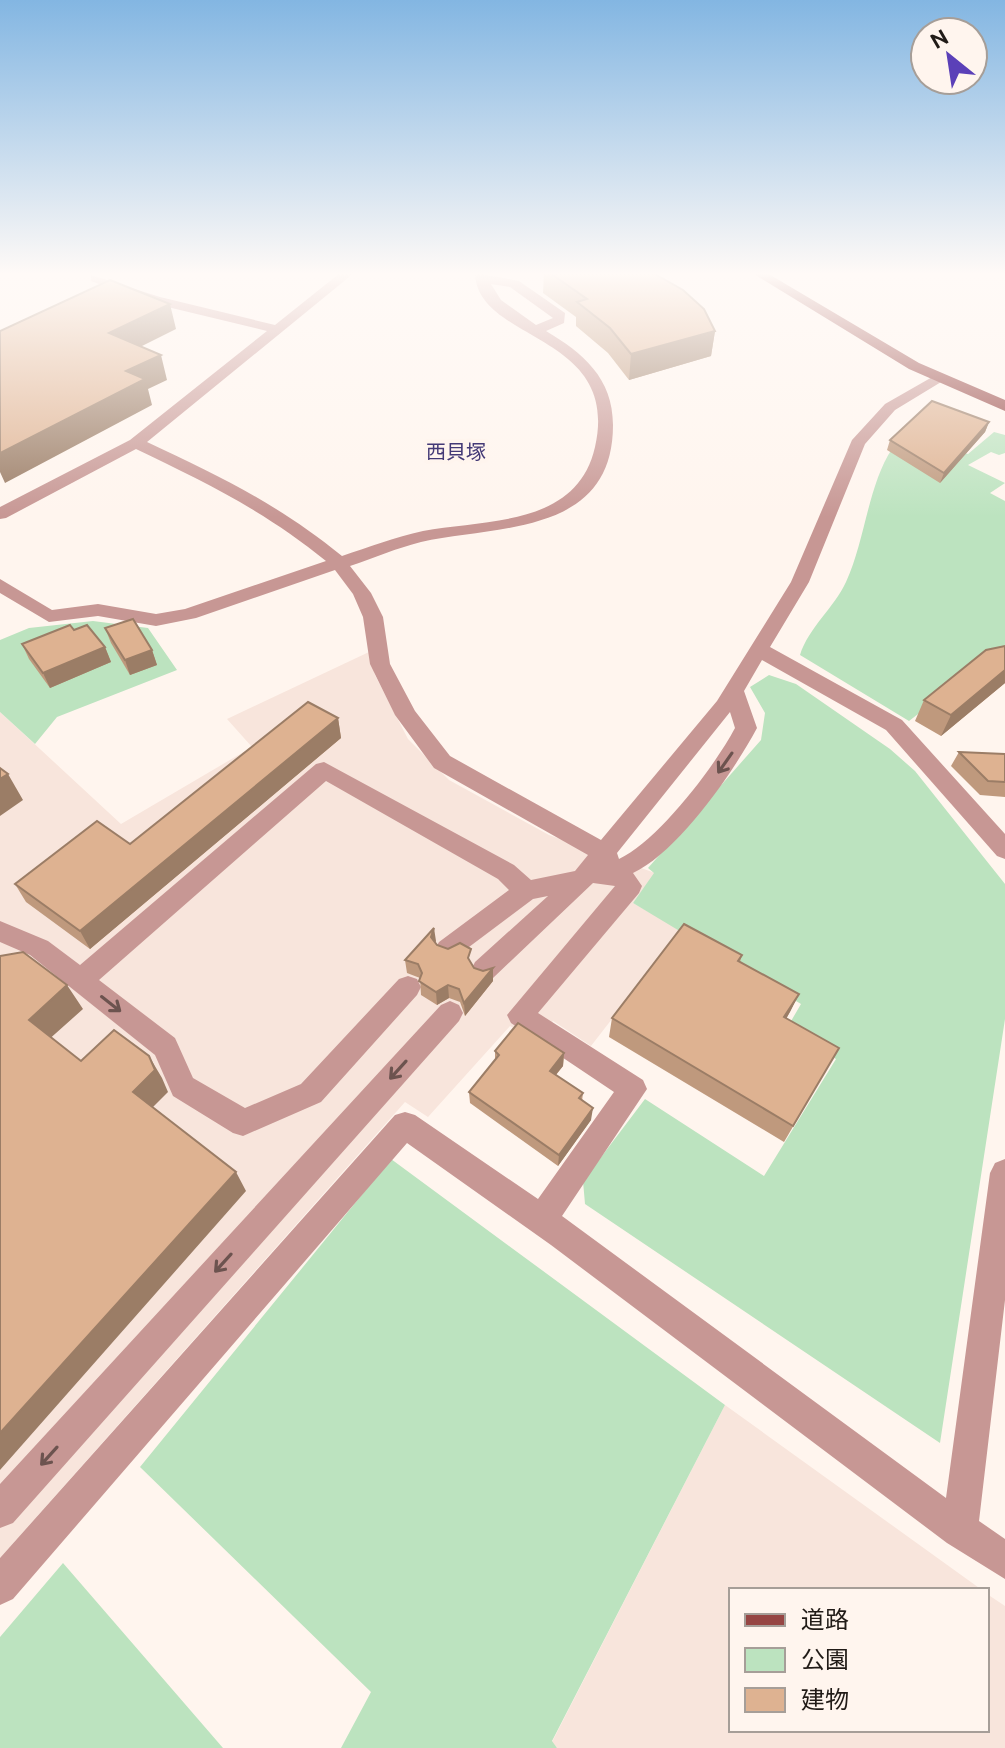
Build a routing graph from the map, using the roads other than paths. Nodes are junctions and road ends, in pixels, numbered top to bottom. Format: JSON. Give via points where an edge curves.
{"nodes":[{"id":1,"x":245,"y":355,"type":"edge"},
{"id":2,"x":570,"y":355,"type":"edge"},
{"id":3,"x":897,"y":355,"type":"edge"},
{"id":4,"x":939,"y":379,"type":"junction"},
{"id":5,"x":1005,"y":406,"type":"edge"},
{"id":6,"x":136,"y":443,"type":"junction"},
{"id":7,"x":0,"y":514,"type":"edge"},
{"id":8,"x":339,"y":563,"type":"junction"},
{"id":9,"x":0,"y":585,"type":"edge"},
{"id":10,"x":759,"y":649,"type":"junction"},
{"id":11,"x":734,"y":692,"type":"junction"},
{"id":12,"x":1005,"y":850,"type":"edge"},
{"id":13,"x":608,"y":861,"type":"junction"},
{"id":14,"x":580,"y":882,"type":"junction"},
{"id":15,"x":526,"y":891,"type":"junction"},
{"id":16,"x":0,"y":931,"type":"edge"},
{"id":17,"x":448,"y":949,"type":"edge"},
{"id":18,"x":484,"y":970,"type":"edge"},
{"id":19,"x":80,"y":980,"type":"junction"},
{"id":20,"x":408,"y":987,"type":"dead end"},
{"id":21,"x":450,"y":1013,"type":"dead end"},
{"id":22,"x":1005,"y":1173,"type":"edge"},
{"id":23,"x":541,"y":1220,"type":"junction"},
{"id":24,"x":0,"y":1510,"type":"edge"},
{"id":25,"x":960,"y":1530,"type":"junction"},
{"id":26,"x":1005,"y":1561,"type":"edge"},
{"id":27,"x":0,"y":1586,"type":"edge"}],
"edges":[{"from":1,"to":6,"type":"street"},
{"from":2,"to":8,"type":"street","via":[[598,384],[605,420],[598,470],[586,488],[539,517],[420,537]]},
{"from":3,"to":4,"type":"main road"},
{"from":4,"to":5,"type":"main road"},
{"from":4,"to":10,"type":"street","via":[[890,407],[858,443],[800,582]]},
{"from":6,"to":7,"type":"street"},
{"from":6,"to":8,"type":"street","via":[[240,492],[289,522]]},
{"from":8,"to":9,"type":"street","via":[[189,614],[156,620],[98,610],[49,616]]},
{"from":8,"to":13,"type":"street","via":[[373,617],[380,664],[406,715],[442,762]]},
{"from":10,"to":11,"type":"street"},
{"from":10,"to":12,"type":"street","via":[[894,725]]},
{"from":11,"to":13,"type":"street"},
{"from":11,"to":13,"type":"street","one_way":true,"via":[[746,728],[727,764],[646,857]]},
{"from":13,"to":14,"type":"street"},
{"from":13,"to":23,"type":"street","via":[[630,886],[520,1015],[633,1089]]},
{"from":14,"to":15,"type":"street"},
{"from":14,"to":18,"type":"street"},
{"from":15,"to":17,"type":"street"},
{"from":15,"to":19,"type":"street","via":[[506,872],[324,770]]},
{"from":16,"to":19,"type":"street","via":[[39,948]]},
{"from":19,"to":20,"type":"street","one_way":true,"via":[[165,1047],[183,1087],[243,1123],[311,1093]]},
{"from":21,"to":24,"type":"street","one_way":true},
{"from":22,"to":25,"type":"street"},
{"from":23,"to":25,"type":"street"},
{"from":23,"to":27,"type":"street","via":[[405,1125]]},
{"from":25,"to":26,"type":"street"}]}
